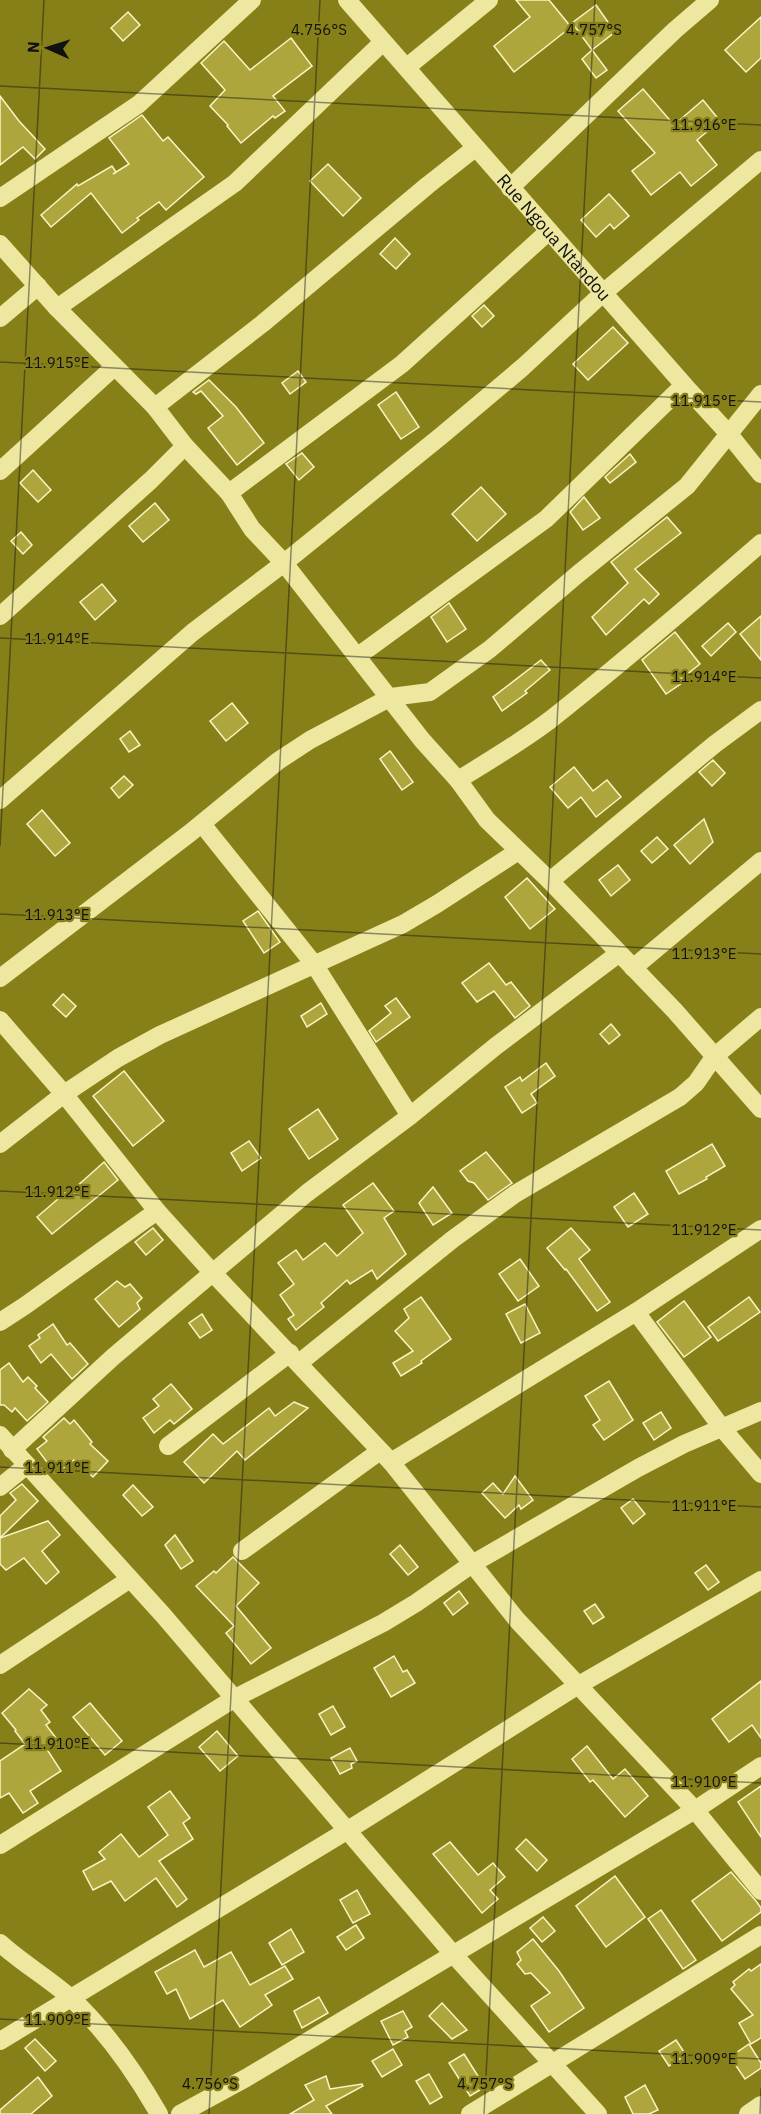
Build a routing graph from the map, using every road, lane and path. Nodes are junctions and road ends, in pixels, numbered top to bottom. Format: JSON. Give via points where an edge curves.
{"nodes":[{"id":1,"x":252,"y":0,"type":"edge"},
{"id":2,"x":347,"y":0,"type":"edge"},
{"id":3,"x":489,"y":0,"type":"edge"},
{"id":4,"x":710,"y":0,"type":"edge"},
{"id":5,"x":383,"y":42,"type":"junction"},
{"id":6,"x":406,"y":67,"type":"junction"},
{"id":7,"x":475,"y":148,"type":"junction"},
{"id":8,"x":761,"y":160,"type":"edge"},
{"id":9,"x":510,"y":188,"type":"junction"},
{"id":10,"x":0,"y":198,"type":"edge"},
{"id":11,"x":549,"y":231,"type":"junction"},
{"id":12,"x":0,"y":244,"type":"edge"},
{"id":13,"x":38,"y":286,"type":"junction"},
{"id":14,"x":603,"y":293,"type":"junction"},
{"id":15,"x":57,"y":308,"type":"junction"},
{"id":16,"x":0,"y":318,"type":"edge"},
{"id":17,"x":114,"y":368,"type":"junction"},
{"id":18,"x":684,"y":386,"type":"junction"},
{"id":19,"x":761,"y":394,"type":"edge"},
{"id":20,"x":155,"y":407,"type":"junction"},
{"id":21,"x":728,"y":433,"type":"junction"},
{"id":22,"x":185,"y":446,"type":"junction"},
{"id":23,"x":0,"y":471,"type":"edge"},
{"id":24,"x":761,"y":474,"type":"edge"},
{"id":25,"x":229,"y":493,"type":"junction"},
{"id":26,"x":761,"y":543,"type":"edge"},
{"id":27,"x":284,"y":563,"type":"junction"},
{"id":28,"x":0,"y":616,"type":"edge"},
{"id":29,"x":358,"y":656,"type":"junction"},
{"id":30,"x":391,"y":698,"type":"junction"},
{"id":31,"x":761,"y":710,"type":"edge"},
{"id":32,"x":458,"y":780,"type":"junction"},
{"id":33,"x":0,"y":800,"type":"edge"},
{"id":34,"x":202,"y":824,"type":"junction"},
{"id":35,"x":517,"y":852,"type":"junction"},
{"id":36,"x":761,"y":861,"type":"edge"},
{"id":37,"x":550,"y":881,"type":"junction"},
{"id":38,"x":618,"y":954,"type":"junction"},
{"id":39,"x":314,"y":964,"type":"junction"},
{"id":40,"x":633,"y":968,"type":"junction"},
{"id":41,"x":0,"y":978,"type":"edge"},
{"id":42,"x":761,"y":1017,"type":"edge"},
{"id":43,"x":0,"y":1020,"type":"edge"},
{"id":44,"x":714,"y":1057,"type":"junction"},
{"id":45,"x":64,"y":1094,"type":"junction"},
{"id":46,"x":761,"y":1109,"type":"edge"},
{"id":47,"x":410,"y":1116,"type":"junction"},
{"id":48,"x":0,"y":1144,"type":"edge"},
{"id":49,"x":157,"y":1211,"type":"junction"},
{"id":50,"x":761,"y":1229,"type":"edge"},
{"id":51,"x":212,"y":1272,"type":"junction"},
{"id":52,"x":636,"y":1312,"type":"junction"},
{"id":53,"x":0,"y":1322,"type":"edge"},
{"id":54,"x":295,"y":1358,"type":"junction"},
{"id":55,"x":761,"y":1411,"type":"edge"},
{"id":56,"x":722,"y":1428,"type":"junction"},
{"id":57,"x":0,"y":1435,"type":"edge"},
{"id":58,"x":168,"y":1446,"type":"dead end"},
{"id":59,"x":12,"y":1450,"type":"junction"},
{"id":60,"x":386,"y":1457,"type":"junction"},
{"id":61,"x":27,"y":1465,"type":"junction"},
{"id":62,"x":761,"y":1474,"type":"edge"},
{"id":63,"x":0,"y":1487,"type":"edge"},
{"id":64,"x":242,"y":1551,"type":"dead end"},
{"id":65,"x":472,"y":1564,"type":"junction"},
{"id":66,"x":130,"y":1579,"type":"junction"},
{"id":67,"x":761,"y":1580,"type":"edge"},
{"id":68,"x":0,"y":1665,"type":"edge"},
{"id":69,"x":578,"y":1686,"type":"junction"},
{"id":70,"x":235,"y":1698,"type":"junction"},
{"id":71,"x":761,"y":1766,"type":"edge"},
{"id":72,"x":695,"y":1810,"type":"junction"},
{"id":73,"x":348,"y":1830,"type":"junction"},
{"id":74,"x":0,"y":1845,"type":"edge"},
{"id":75,"x":761,"y":1891,"type":"edge"},
{"id":76,"x":761,"y":1935,"type":"edge"},
{"id":77,"x":0,"y":1943,"type":"edge"},
{"id":78,"x":453,"y":1954,"type":"junction"},
{"id":79,"x":72,"y":1999,"type":"junction"},
{"id":80,"x":0,"y":2041,"type":"edge"},
{"id":81,"x":551,"y":2063,"type":"junction"},
{"id":82,"x":761,"y":2105,"type":"edge"},
{"id":83,"x":159,"y":2114,"type":"edge"},
{"id":84,"x":180,"y":2114,"type":"edge"},
{"id":85,"x":470,"y":2114,"type":"edge"},
{"id":86,"x":598,"y":2114,"type":"edge"},
{"id":87,"x":748,"y":2114,"type":"edge"}],
"edges":[{"from":1,"to":10,"type":"street","via":[[139,104]]},
{"from":2,"to":5,"type":"street","name":"Rue Ngoua Ntandou"},
{"from":3,"to":6,"type":"street"},
{"from":4,"to":9,"type":"street"},
{"from":5,"to":6,"type":"street","name":"Rue Ngoua Ntandou"},
{"from":5,"to":15,"type":"street","via":[[235,183]]},
{"from":6,"to":7,"type":"street","name":"Rue Ngoua Ntandou"},
{"from":7,"to":9,"type":"street","name":"Rue Ngoua Ntandou"},
{"from":7,"to":20,"type":"street"},
{"from":8,"to":14,"type":"street"},
{"from":9,"to":11,"type":"street","name":"Rue Ngoua Ntandou"},
{"from":11,"to":14,"type":"street","name":"Rue Ngoua Ntandou"},
{"from":11,"to":25,"type":"street","via":[[402,364]]},
{"from":12,"to":13,"type":"street"},
{"from":13,"to":15,"type":"street"},
{"from":13,"to":16,"type":"street"},
{"from":14,"to":18,"type":"street","name":"Rue Ngoua Ntandou"},
{"from":14,"to":27,"type":"street","via":[[523,367]]},
{"from":15,"to":17,"type":"street"},
{"from":17,"to":20,"type":"street"},
{"from":17,"to":23,"type":"street"},
{"from":18,"to":21,"type":"street","name":"Rue Ngoua Ntandou"},
{"from":18,"to":29,"type":"street","via":[[546,519]]},
{"from":19,"to":21,"type":"street"},
{"from":20,"to":22,"type":"street"},
{"from":21,"to":24,"type":"street","name":"Rue Ngoua Ntandou"},
{"from":21,"to":30,"type":"street","via":[[687,486],[490,649],[430,692]]},
{"from":22,"to":25,"type":"street"},
{"from":22,"to":28,"type":"street"},
{"from":25,"to":27,"type":"street","via":[[252,529]]},
{"from":26,"to":32,"type":"street","via":[[549,720]]},
{"from":27,"to":29,"type":"street"},
{"from":27,"to":33,"type":"street","via":[[193,632]]},
{"from":29,"to":30,"type":"street"},
{"from":30,"to":32,"type":"street"},
{"from":30,"to":34,"type":"street","via":[[278,761]]},
{"from":31,"to":37,"type":"street"},
{"from":32,"to":35,"type":"street"},
{"from":34,"to":39,"type":"street"},
{"from":34,"to":41,"type":"street"},
{"from":35,"to":37,"type":"street"},
{"from":35,"to":39,"type":"street","via":[[403,924]]},
{"from":36,"to":40,"type":"street"},
{"from":37,"to":38,"type":"street"},
{"from":38,"to":40,"type":"street"},
{"from":38,"to":47,"type":"street"},
{"from":39,"to":45,"type":"street","via":[[160,1035]]},
{"from":39,"to":47,"type":"street"},
{"from":40,"to":44,"type":"street"},
{"from":42,"to":44,"type":"street"},
{"from":43,"to":45,"type":"street"},
{"from":44,"to":46,"type":"street"},
{"from":44,"to":54,"type":"street","via":[[696,1083],[680,1097],[515,1194]]},
{"from":45,"to":48,"type":"street"},
{"from":45,"to":49,"type":"street"},
{"from":47,"to":51,"type":"street","via":[[307,1193]]},
{"from":49,"to":51,"type":"street"},
{"from":49,"to":53,"type":"street"},
{"from":50,"to":52,"type":"street"},
{"from":51,"to":54,"type":"street"},
{"from":51,"to":59,"type":"street"},
{"from":52,"to":56,"type":"street"},
{"from":52,"to":60,"type":"street"},
{"from":54,"to":58,"type":"street"},
{"from":54,"to":60,"type":"street"},
{"from":55,"to":56,"type":"street"},
{"from":56,"to":62,"type":"street"},
{"from":56,"to":65,"type":"street","via":[[638,1468]]},
{"from":57,"to":59,"type":"street"},
{"from":59,"to":61,"type":"street"},
{"from":60,"to":64,"type":"street"},
{"from":60,"to":65,"type":"street"},
{"from":61,"to":63,"type":"street"},
{"from":61,"to":66,"type":"street"},
{"from":65,"to":69,"type":"street"},
{"from":65,"to":70,"type":"street","via":[[383,1623]]},
{"from":66,"to":68,"type":"street"},
{"from":66,"to":70,"type":"street"},
{"from":67,"to":69,"type":"street"},
{"from":69,"to":72,"type":"street"},
{"from":69,"to":73,"type":"street"},
{"from":70,"to":73,"type":"street"},
{"from":70,"to":74,"type":"street"},
{"from":71,"to":72,"type":"street"},
{"from":72,"to":75,"type":"street"},
{"from":72,"to":78,"type":"street"},
{"from":73,"to":78,"type":"street"},
{"from":73,"to":79,"type":"street"},
{"from":76,"to":81,"type":"street"},
{"from":77,"to":79,"type":"street"},
{"from":78,"to":81,"type":"street"},
{"from":78,"to":84,"type":"street"},
{"from":79,"to":80,"type":"street"},
{"from":79,"to":83,"type":"street","via":[[107,2036]]},
{"from":81,"to":85,"type":"street"},
{"from":81,"to":86,"type":"street"},
{"from":82,"to":87,"type":"street"}]}
